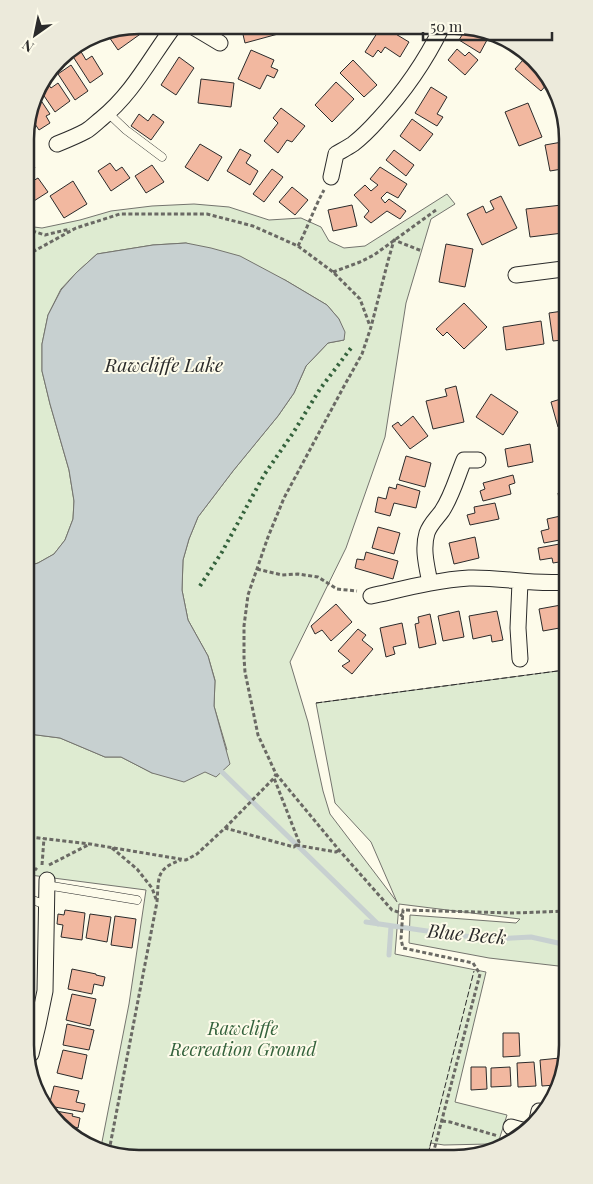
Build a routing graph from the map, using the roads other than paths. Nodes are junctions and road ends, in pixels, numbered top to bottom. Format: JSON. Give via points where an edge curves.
{"nodes":[{"id":1,"x":168,"y":34,"type":"edge"},
{"id":2,"x":205,"y":34,"type":"edge"},
{"id":3,"x":439,"y":34,"type":"edge"},
{"id":4,"x":220,"y":43,"type":"dead end"},
{"id":5,"x":108,"y":113,"type":"junction"},
{"id":6,"x":58,"y":144,"type":"dead end"},
{"id":7,"x":162,"y":157,"type":"dead end"},
{"id":8,"x":332,"y":176,"type":"road end"},
{"id":9,"x":559,"y":270,"type":"edge"},
{"id":10,"x":516,"y":275,"type":"dead end"},
{"id":11,"x":466,"y":457,"type":"dead end"},
{"id":12,"x":520,"y":582,"type":"junction"},
{"id":13,"x":559,"y":582,"type":"edge"},
{"id":14,"x":430,"y":583,"type":"junction"},
{"id":15,"x":371,"y":596,"type":"road end"},
{"id":16,"x":520,"y":659,"type":"dead end"},
{"id":17,"x":47,"y":882,"type":"joint"},
{"id":18,"x":34,"y":900,"type":"edge"},
{"id":19,"x":137,"y":900,"type":"dead end"},
{"id":20,"x":46,"y":905,"type":"junction"},
{"id":21,"x":34,"y":1024,"type":"edge"}],
"edges":[{"from":1,"to":5,"type":"street","via":[[129,92]]},
{"from":2,"to":4,"type":"street"},
{"from":3,"to":8,"type":"street","via":[[406,89],[364,135],[336,154]]},
{"from":5,"to":6,"type":"street","via":[[86,131]]},
{"from":5,"to":7,"type":"lane"},
{"from":9,"to":10,"type":"street"},
{"from":11,"to":14,"type":"street","via":[[448,500],[427,532],[425,552]]},
{"from":12,"to":13,"type":"street"},
{"from":12,"to":14,"type":"street","via":[[468,578]]},
{"from":12,"to":16,"type":"street"},
{"from":14,"to":15,"type":"street"},
{"from":17,"to":19,"type":"lane"},
{"from":17,"to":20,"type":"street"},
{"from":18,"to":20,"type":"lane"},
{"from":20,"to":21,"type":"street","via":[[45,992]]}]}
